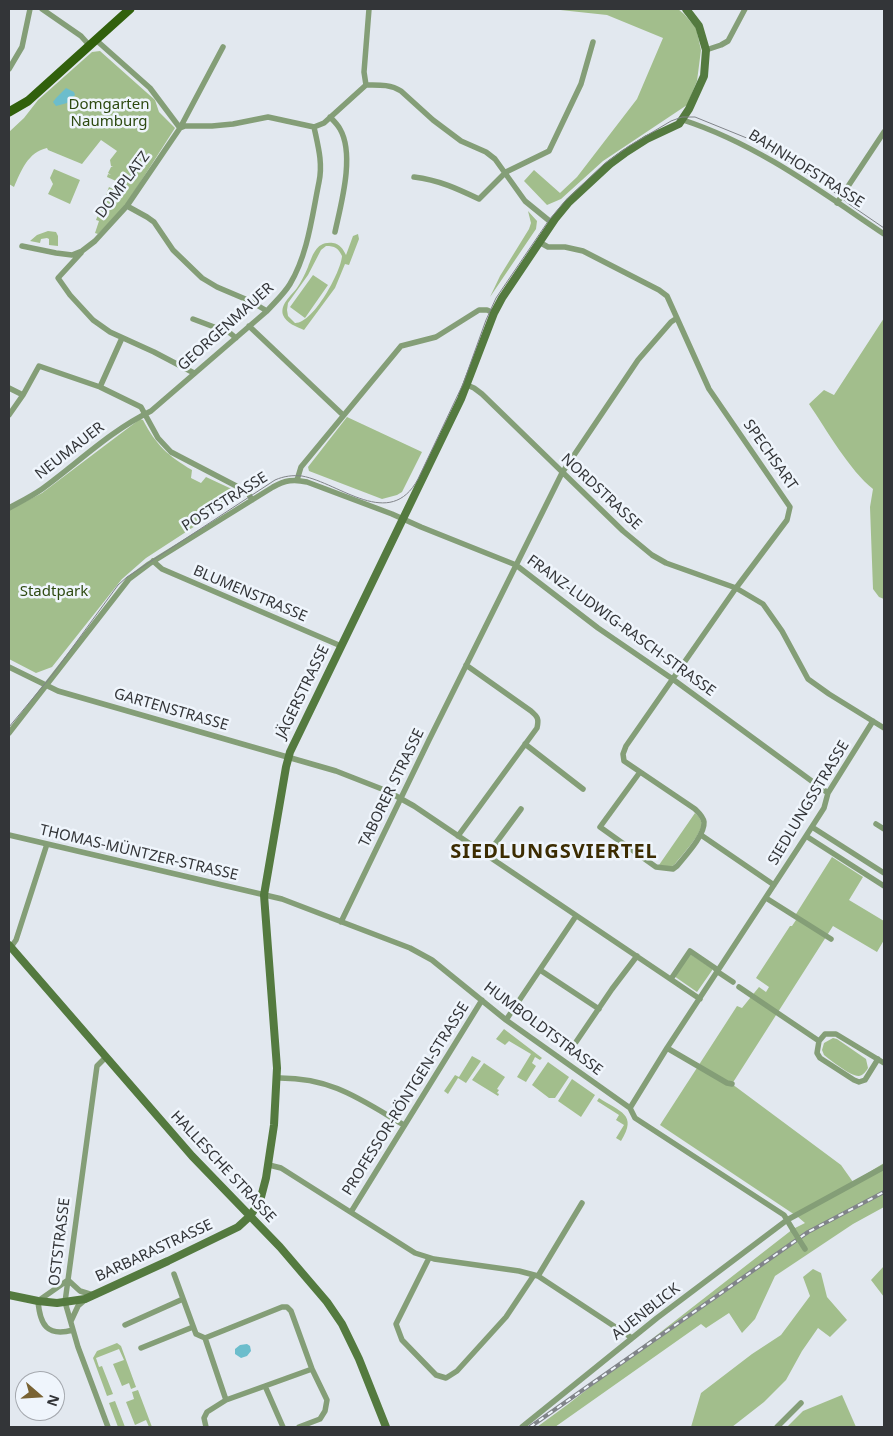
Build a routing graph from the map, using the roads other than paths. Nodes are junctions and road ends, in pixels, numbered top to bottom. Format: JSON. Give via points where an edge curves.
{"nodes":[{"id":1,"x":30,"y":9,"type":"edge"},
{"id":2,"x":42,"y":9,"type":"edge"},
{"id":3,"x":130,"y":9,"type":"edge"},
{"id":4,"x":369,"y":9,"type":"edge"},
{"id":5,"x":686,"y":9,"type":"edge"},
{"id":6,"x":745,"y":9,"type":"edge"},
{"id":7,"x":593,"y":42,"type":"dead end"},
{"id":8,"x":93,"y":43,"type":"junction"},
{"id":9,"x":223,"y":47,"type":"dead end"},
{"id":10,"x":706,"y":50,"type":"junction"},
{"id":11,"x":9,"y":69,"type":"edge"},
{"id":12,"x":366,"y":85,"type":"junction"},
{"id":13,"x":9,"y":112,"type":"edge"},
{"id":14,"x":330,"y":117,"type":"junction"},
{"id":15,"x":683,"y":120,"type":"junction"},
{"id":16,"x":314,"y":127,"type":"junction"},
{"id":17,"x":180,"y":128,"type":"junction"},
{"id":18,"x":884,"y":132,"type":"edge"},
{"id":19,"x":506,"y":172,"type":"junction"},
{"id":20,"x":414,"y":177,"type":"dead end"},
{"id":21,"x":837,"y":203,"type":"junction"},
{"id":22,"x":127,"y":206,"type":"junction"},
{"id":23,"x":552,"y":223,"type":"junction"},
{"id":24,"x":335,"y":232,"type":"dead end"},
{"id":25,"x":884,"y":234,"type":"edge"},
{"id":26,"x":539,"y":242,"type":"junction"},
{"id":27,"x":22,"y":246,"type":"dead end"},
{"id":28,"x":82,"y":251,"type":"junction"},
{"id":29,"x":267,"y":311,"type":"junction"},
{"id":30,"x":494,"y":313,"type":"junction"},
{"id":31,"x":677,"y":318,"type":"junction"},
{"id":32,"x":193,"y":319,"type":"dead end"},
{"id":33,"x":249,"y":326,"type":"junction"},
{"id":34,"x":122,"y":338,"type":"junction"},
{"id":35,"x":236,"y":338,"type":"junction"},
{"id":36,"x":194,"y":373,"type":"junction"},
{"id":37,"x":467,"y":385,"type":"junction"},
{"id":38,"x":100,"y":387,"type":"junction"},
{"id":39,"x":9,"y":388,"type":"edge"},
{"id":40,"x":22,"y":395,"type":"junction"},
{"id":41,"x":145,"y":413,"type":"junction"},
{"id":42,"x":9,"y":414,"type":"edge"},
{"id":43,"x":343,"y":415,"type":"junction"},
{"id":44,"x":562,"y":473,"type":"junction"},
{"id":45,"x":297,"y":480,"type":"junction"},
{"id":46,"x":252,"y":500,"type":"junction"},
{"id":47,"x":9,"y":508,"type":"edge"},
{"id":48,"x":402,"y":519,"type":"junction"},
{"id":49,"x":153,"y":561,"type":"junction"},
{"id":50,"x":516,"y":565,"type":"junction"},
{"id":51,"x":736,"y":588,"type":"junction"},
{"id":52,"x":341,"y":646,"type":"junction"},
{"id":53,"x":466,"y":665,"type":"junction"},
{"id":54,"x":9,"y":667,"type":"edge"},
{"id":55,"x":674,"y":680,"type":"junction"},
{"id":56,"x":46,"y":686,"type":"junction"},
{"id":57,"x":873,"y":721,"type":"junction"},
{"id":58,"x":884,"y":728,"type":"edge"},
{"id":59,"x":9,"y":733,"type":"edge"},
{"id":60,"x":525,"y":744,"type":"junction"},
{"id":61,"x":288,"y":757,"type":"junction"},
{"id":62,"x":640,"y":772,"type":"junction"},
{"id":63,"x":583,"y":789,"type":"dead end"},
{"id":64,"x":828,"y":793,"type":"junction"},
{"id":65,"x":400,"y":798,"type":"junction"},
{"id":66,"x":521,"y":809,"type":"dead end"},
{"id":67,"x":876,"y":824,"type":"dead end"},
{"id":68,"x":812,"y":827,"type":"junction"},
{"id":69,"x":884,"y":827,"type":"edge"},
{"id":70,"x":9,"y":835,"type":"edge"},
{"id":71,"x":700,"y":835,"type":"junction"},
{"id":72,"x":458,"y":836,"type":"junction"},
{"id":73,"x":806,"y":836,"type":"junction"},
{"id":74,"x":47,"y":844,"type":"junction"},
{"id":75,"x":487,"y":856,"type":"junction"},
{"id":76,"x":884,"y":872,"type":"edge"},
{"id":77,"x":774,"y":885,"type":"junction"},
{"id":78,"x":884,"y":886,"type":"edge"},
{"id":79,"x":264,"y":895,"type":"junction"},
{"id":80,"x":766,"y":898,"type":"junction"},
{"id":81,"x":576,"y":916,"type":"junction"},
{"id":82,"x":341,"y":922,"type":"junction"},
{"id":83,"x":830,"y":939,"type":"dead end"},
{"id":84,"x":10,"y":946,"type":"edge"},
{"id":85,"x":637,"y":956,"type":"junction"},
{"id":86,"x":540,"y":970,"type":"junction"},
{"id":87,"x":718,"y":972,"type":"junction"},
{"id":88,"x":671,"y":979,"type":"junction"},
{"id":89,"x":733,"y":982,"type":"dead end"},
{"id":90,"x":739,"y":987,"type":"dead end"},
{"id":91,"x":700,"y":999,"type":"junction"},
{"id":92,"x":482,"y":1000,"type":"junction"},
{"id":93,"x":599,"y":1009,"type":"junction"},
{"id":94,"x":506,"y":1020,"type":"junction"},
{"id":95,"x":819,"y":1040,"type":"junction"},
{"id":96,"x":576,"y":1042,"type":"dead end"},
{"id":97,"x":667,"y":1048,"type":"junction"},
{"id":98,"x":106,"y":1058,"type":"junction"},
{"id":99,"x":878,"y":1059,"type":"junction"},
{"id":100,"x":884,"y":1063,"type":"edge"},
{"id":101,"x":277,"y":1078,"type":"junction"},
{"id":102,"x":732,"y":1084,"type":"dead end"},
{"id":103,"x":630,"y":1108,"type":"junction"},
{"id":104,"x":404,"y":1125,"type":"junction"},
{"id":105,"x":268,"y":1165,"type":"junction"},
{"id":106,"x":884,"y":1167,"type":"edge"},
{"id":107,"x":582,"y":1203,"type":"dead end"},
{"id":108,"x":351,"y":1212,"type":"junction"},
{"id":109,"x":250,"y":1216,"type":"junction"},
{"id":110,"x":787,"y":1220,"type":"junction"},
{"id":111,"x":805,"y":1249,"type":"dead end"},
{"id":112,"x":429,"y":1258,"type":"junction"},
{"id":113,"x":174,"y":1274,"type":"dead end"},
{"id":114,"x":536,"y":1276,"type":"junction"},
{"id":115,"x":68,"y":1280,"type":"junction"},
{"id":116,"x":95,"y":1294,"type":"junction"},
{"id":117,"x":9,"y":1295,"type":"edge"},
{"id":118,"x":86,"y":1298,"type":"junction"},
{"id":119,"x":183,"y":1299,"type":"junction"},
{"id":120,"x":38,"y":1301,"type":"junction"},
{"id":121,"x":65,"y":1302,"type":"junction"},
{"id":122,"x":70,"y":1323,"type":"junction"},
{"id":123,"x":125,"y":1325,"type":"dead end"},
{"id":124,"x":193,"y":1327,"type":"junction"},
{"id":125,"x":73,"y":1330,"type":"junction"},
{"id":126,"x":205,"y":1338,"type":"junction"},
{"id":127,"x":632,"y":1338,"type":"junction"},
{"id":128,"x":141,"y":1348,"type":"dead end"},
{"id":129,"x":312,"y":1369,"type":"junction"},
{"id":130,"x":265,"y":1386,"type":"junction"},
{"id":131,"x":226,"y":1400,"type":"junction"},
{"id":132,"x":801,"y":1403,"type":"dead end"},
{"id":133,"x":108,"y":1427,"type":"edge"},
{"id":134,"x":206,"y":1427,"type":"edge"},
{"id":135,"x":283,"y":1427,"type":"edge"},
{"id":136,"x":299,"y":1427,"type":"edge"},
{"id":137,"x":386,"y":1427,"type":"edge"},
{"id":138,"x":522,"y":1427,"type":"edge"},
{"id":139,"x":777,"y":1427,"type":"edge"}],
"edges":[{"from":1,"to":11,"type":"street","via":[[22,47]]},
{"from":2,"to":8,"type":"street"},
{"from":3,"to":8,"type":"main road"},
{"from":4,"to":12,"type":"street","via":[[364,72]]},
{"from":5,"to":10,"type":"main road","via":[[699,26]]},
{"from":6,"to":10,"type":"street","via":[[728,41]]},
{"from":7,"to":19,"type":"street","via":[[581,84],[549,151]]},
{"from":8,"to":13,"type":"main road","via":[[28,101]]},
{"from":8,"to":17,"type":"street","via":[[150,88]]},
{"from":9,"to":17,"type":"street","name":"DOMPLATZ"},
{"from":10,"to":15,"type":"main road","via":[[704,76]]},
{"from":12,"to":14,"type":"street"},
{"from":12,"to":19,"type":"street","via":[[395,88],[461,141],[491,156]]},
{"from":14,"to":16,"type":"street"},
{"from":14,"to":24,"type":"street","via":[[343,135],[348,169]]},
{"from":15,"to":21,"type":"street","name":"BAHNHOFSTRASSE","via":[[760,153]]},
{"from":15,"to":23,"type":"main road","name":"JÄGERSTRASSE","via":[[610,164],[569,202]]},
{"from":16,"to":17,"type":"street","via":[[268,117],[233,124]]},
{"from":16,"to":29,"type":"street","name":"GEORGENMAUER","via":[[321,171],[304,251],[296,274]]},
{"from":17,"to":22,"type":"street","name":"DOMPLATZ"},
{"from":18,"to":21,"type":"street"},
{"from":19,"to":20,"type":"street","via":[[479,199],[445,183]]},
{"from":19,"to":23,"type":"street","via":[[525,201]]},
{"from":21,"to":25,"type":"street","name":"BAHNHOFSTRASSE"},
{"from":22,"to":28,"type":"street","name":"DOMPLATZ"},
{"from":22,"to":29,"type":"street","via":[[154,222],[173,250],[202,278]]},
{"from":23,"to":26,"type":"main road","name":"JÄGERSTRASSE"},
{"from":26,"to":30,"type":"main road","name":"JÄGERSTRASSE"},
{"from":26,"to":31,"type":"street","name":"SPECHSART","via":[[548,247],[583,251],[659,290],[667,296]]},
{"from":27,"to":28,"type":"street","via":[[56,254],[72,255]]},
{"from":28,"to":34,"type":"street","name":"DOMPLATZ","via":[[58,278],[93,320]]},
{"from":29,"to":33,"type":"street","name":"GEORGENMAUER"},
{"from":30,"to":37,"type":"main road","name":"JÄGERSTRASSE"},
{"from":30,"to":43,"type":"street","via":[[479,310],[436,337],[398,348]]},
{"from":31,"to":44,"type":"street","name":"TABORER STRASSE","via":[[638,360]]},
{"from":31,"to":51,"type":"street","name":"SPECHSART","via":[[709,389],[790,507],[787,520]]},
{"from":32,"to":35,"type":"street"},
{"from":33,"to":35,"type":"street","name":"GEORGENMAUER"},
{"from":33,"to":43,"type":"street"},
{"from":34,"to":36,"type":"street"},
{"from":34,"to":38,"type":"street"},
{"from":35,"to":36,"type":"street","name":"GEORGENMAUER"},
{"from":36,"to":41,"type":"street","name":"GEORGENMAUER"},
{"from":37,"to":44,"type":"street","name":"NORDSTRASSE","via":[[482,394]]},
{"from":37,"to":48,"type":"main road","name":"JÄGERSTRASSE"},
{"from":38,"to":40,"type":"street","via":[[39,366]]},
{"from":38,"to":41,"type":"street","via":[[141,407]]},
{"from":39,"to":40,"type":"street"},
{"from":40,"to":42,"type":"street"},
{"from":41,"to":46,"type":"street","via":[[158,438],[171,452],[242,489]]},
{"from":41,"to":47,"type":"street","name":"NEUMAUER","via":[[40,490]]},
{"from":43,"to":45,"type":"street","via":[[301,467]]},
{"from":44,"to":50,"type":"street","name":"TABORER STRASSE"},
{"from":44,"to":51,"type":"street","name":"NORDSTRASSE","via":[[652,555]]},
{"from":45,"to":46,"type":"street","name":"POSTSTRASSE","via":[[281,482]]},
{"from":45,"to":48,"type":"street","name":"FRANZ-LUDWIG-RASCH-STRASSE"},
{"from":46,"to":49,"type":"street","name":"POSTSTRASSE"},
{"from":48,"to":50,"type":"street","name":"FRANZ-LUDWIG-RASCH-STRASSE"},
{"from":48,"to":52,"type":"main road","name":"JÄGERSTRASSE"},
{"from":49,"to":52,"type":"street","name":"BLUMENSTRASSE","via":[[162,570]]},
{"from":49,"to":56,"type":"street","name":"POSTSTRASSE","via":[[122,586]]},
{"from":50,"to":53,"type":"street","name":"TABORER STRASSE"},
{"from":50,"to":55,"type":"street","name":"FRANZ-LUDWIG-RASCH-STRASSE","via":[[598,628]]},
{"from":51,"to":55,"type":"street","name":"SPECHSART"},
{"from":51,"to":57,"type":"street","via":[[762,604],[815,686]]},
{"from":52,"to":61,"type":"main road","name":"JÄGERSTRASSE"},
{"from":53,"to":60,"type":"street","via":[[538,717],[537,728]]},
{"from":53,"to":65,"type":"street","name":"TABORER STRASSE"},
{"from":54,"to":56,"type":"street","name":"GARTENSTRASSE"},
{"from":55,"to":62,"type":"street","name":"SPECHSART","via":[[623,754],[624,761]]},
{"from":55,"to":64,"type":"street","name":"FRANZ-LUDWIG-RASCH-STRASSE"},
{"from":56,"to":59,"type":"street","name":"POSTSTRASSE"},
{"from":56,"to":61,"type":"street","name":"GARTENSTRASSE"},
{"from":57,"to":58,"type":"street"},
{"from":57,"to":64,"type":"street","name":"SIEDLUNGSSTRASSE"},
{"from":60,"to":63,"type":"street"},
{"from":60,"to":72,"type":"street"},
{"from":61,"to":65,"type":"street","name":"GARTENSTRASSE","via":[[342,773]]},
{"from":61,"to":79,"type":"main road","name":"JÄGERSTRASSE"},
{"from":62,"to":71,"type":"street","name":"SPECHSART","via":[[702,817],[704,823]]},
{"from":62,"to":71,"type":"street","via":[[600,827],[656,867],[673,870]]},
{"from":64,"to":68,"type":"street","name":"SIEDLUNGSSTRASSE","via":[[824,808]]},
{"from":65,"to":72,"type":"street","name":"GARTENSTRASSE"},
{"from":65,"to":82,"type":"street","name":"TABORER STRASSE"},
{"from":66,"to":75,"type":"street"},
{"from":67,"to":69,"type":"street"},
{"from":68,"to":73,"type":"street","name":"SIEDLUNGSSTRASSE"},
{"from":68,"to":76,"type":"street"},
{"from":70,"to":74,"type":"street","name":"THOMAS-MÜNTZER-STRASSE"},
{"from":71,"to":77,"type":"street"},
{"from":72,"to":75,"type":"street","name":"GARTENSTRASSE"},
{"from":73,"to":77,"type":"street","name":"SIEDLUNGSSTRASSE"},
{"from":73,"to":78,"type":"street"},
{"from":74,"to":79,"type":"street","name":"THOMAS-MÜNTZER-STRASSE"},
{"from":74,"to":84,"type":"street","via":[[16,940]]},
{"from":75,"to":81,"type":"street","name":"GARTENSTRASSE"},
{"from":77,"to":80,"type":"street","name":"SIEDLUNGSSTRASSE"},
{"from":79,"to":82,"type":"street","name":"HUMBOLDTSTRASSE"},
{"from":79,"to":101,"type":"main road","name":"JÄGERSTRASSE"},
{"from":80,"to":83,"type":"street"},
{"from":80,"to":87,"type":"street","name":"SIEDLUNGSSTRASSE"},
{"from":81,"to":85,"type":"street","name":"GARTENSTRASSE"},
{"from":81,"to":86,"type":"street"},
{"from":82,"to":92,"type":"street","name":"HUMBOLDTSTRASSE","via":[[417,951]]},
{"from":84,"to":98,"type":"main road","name":"HALLESCHE STRASSE"},
{"from":85,"to":88,"type":"street","name":"GARTENSTRASSE"},
{"from":85,"to":93,"type":"street"},
{"from":86,"to":93,"type":"street"},
{"from":86,"to":94,"type":"street"},
{"from":87,"to":88,"type":"street","via":[[690,951]]},
{"from":87,"to":89,"type":"street"},
{"from":87,"to":91,"type":"street","name":"SIEDLUNGSSTRASSE"},
{"from":88,"to":91,"type":"street","name":"GARTENSTRASSE"},
{"from":90,"to":95,"type":"street"},
{"from":91,"to":97,"type":"street","name":"SIEDLUNGSSTRASSE"},
{"from":92,"to":94,"type":"street","name":"HUMBOLDTSTRASSE"},
{"from":92,"to":104,"type":"street","name":"PROFESSOR-RÖNTGEN-STRASSE"},
{"from":93,"to":96,"type":"street"},
{"from":94,"to":103,"type":"street","name":"HUMBOLDTSTRASSE"},
{"from":95,"to":99,"type":"street","via":[[826,1034],[836,1034]]},
{"from":95,"to":99,"type":"street","via":[[820,1058],[859,1082],[865,1080]]},
{"from":97,"to":102,"type":"street"},
{"from":97,"to":103,"type":"street","name":"SIEDLUNGSSTRASSE"},
{"from":98,"to":109,"type":"main road","name":"HALLESCHE STRASSE"},
{"from":98,"to":115,"type":"street","name":"OSTSTRASSE","via":[[97,1066]]},
{"from":99,"to":100,"type":"street"},
{"from":101,"to":104,"type":"street","via":[[309,1080],[343,1090]]},
{"from":101,"to":105,"type":"main road","name":"JÄGERSTRASSE"},
{"from":103,"to":110,"type":"street","name":"HUMBOLDTSTRASSE","via":[[635,1118]]},
{"from":104,"to":108,"type":"street","name":"PROFESSOR-RÖNTGEN-STRASSE"},
{"from":105,"to":108,"type":"street","via":[[281,1168]]},
{"from":105,"to":109,"type":"main road","name":"JÄGERSTRASSE","via":[[262,1195]]},
{"from":106,"to":110,"type":"street","name":"AUENBLICK"},
{"from":107,"to":114,"type":"street"},
{"from":108,"to":112,"type":"street","via":[[414,1253]]},
{"from":109,"to":116,"type":"main road","name":"BARBARASTRASSE","via":[[241,1225],[204,1244]]},
{"from":109,"to":137,"type":"main road","name":"HALLESCHE STRASSE","via":[[335,1312],[359,1359]]},
{"from":110,"to":111,"type":"street","bridge":true},
{"from":110,"to":127,"type":"street","name":"AUENBLICK"},
{"from":112,"to":114,"type":"street"},
{"from":112,"to":114,"type":"street","via":[[396,1324],[402,1340],[436,1375],[446,1378],[457,1371],[506,1317]]},
{"from":113,"to":119,"type":"street"},
{"from":114,"to":127,"type":"street"},
{"from":115,"to":116,"type":"street","via":[[80,1291]]},
{"from":115,"to":120,"type":"street"},
{"from":115,"to":121,"type":"street","name":"OSTSTRASSE"},
{"from":116,"to":118,"type":"main road","name":"BARBARASTRASSE"},
{"from":117,"to":120,"type":"main road","name":"BARBARASTRASSE"},
{"from":118,"to":121,"type":"main road","name":"BARBARASTRASSE"},
{"from":118,"to":122,"type":"street"},
{"from":119,"to":123,"type":"street"},
{"from":119,"to":124,"type":"street"},
{"from":120,"to":121,"type":"main road","name":"BARBARASTRASSE"},
{"from":120,"to":125,"type":"street","via":[[44,1326],[59,1333]]},
{"from":121,"to":122,"type":"street","name":"OSTSTRASSE"},
{"from":122,"to":125,"type":"street","name":"OSTSTRASSE"},
{"from":124,"to":126,"type":"street","via":[[196,1334]]},
{"from":124,"to":128,"type":"street"},
{"from":125,"to":133,"type":"street","name":"OSTSTRASSE"},
{"from":126,"to":129,"type":"street","via":[[282,1307],[287,1308],[291,1311]]},
{"from":126,"to":131,"type":"street"},
{"from":127,"to":138,"type":"street","name":"AUENBLICK"},
{"from":129,"to":130,"type":"street"},
{"from":129,"to":136,"type":"street","via":[[327,1400],[326,1411],[320,1419]]},
{"from":130,"to":131,"type":"street"},
{"from":130,"to":135,"type":"street"},
{"from":131,"to":134,"type":"street","via":[[206,1412]]},
{"from":132,"to":139,"type":"street"}]}
